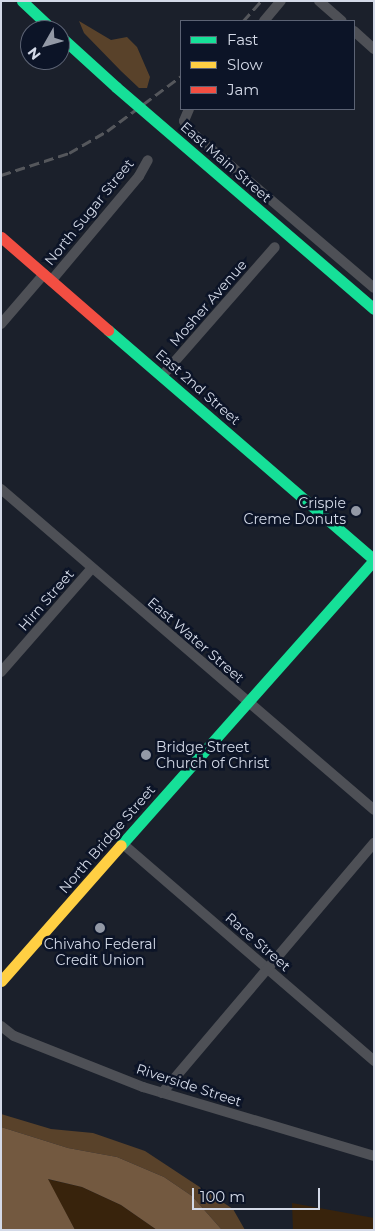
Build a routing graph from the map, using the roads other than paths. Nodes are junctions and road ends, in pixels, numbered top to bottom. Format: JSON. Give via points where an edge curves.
{"nodes":[{"id":1,"x":22,"y":1,"type":"edge"},
{"id":2,"x":281,"y":1,"type":"edge"},
{"id":3,"x":319,"y":1,"type":"edge"},
{"id":4,"x":42,"y":20,"type":"edge"},
{"id":5,"x":265,"y":20,"type":"edge"},
{"id":6,"x":341,"y":20,"type":"edge"},
{"id":7,"x":355,"y":33,"type":"edge"},
{"id":8,"x":70,"y":45,"type":"edge"},
{"id":9,"x":374,"y":49,"type":"edge"},
{"id":10,"x":189,"y":110,"type":"edge"},
{"id":11,"x":148,"y":160,"type":"dead end"},
{"id":12,"x":1,"y":237,"type":"edge"},
{"id":13,"x":275,"y":247,"type":"dead end"},
{"id":14,"x":47,"y":278,"type":"junction"},
{"id":15,"x":374,"y":288,"type":"edge"},
{"id":16,"x":374,"y":310,"type":"edge"},
{"id":17,"x":1,"y":324,"type":"edge"},
{"id":18,"x":162,"y":376,"type":"junction"},
{"id":19,"x":1,"y":489,"type":"edge"},
{"id":20,"x":374,"y":560,"type":"edge"},
{"id":21,"x":92,"y":568,"type":"junction"},
{"id":22,"x":1,"y":672,"type":"edge"},
{"id":23,"x":247,"y":701,"type":"junction"},
{"id":24,"x":374,"y":810,"type":"edge"},
{"id":25,"x":374,"y":843,"type":"edge"},
{"id":26,"x":123,"y":844,"type":"junction"},
{"id":27,"x":268,"y":969,"type":"junction"},
{"id":28,"x":1,"y":981,"type":"edge"},
{"id":29,"x":1,"y":1026,"type":"edge"},
{"id":30,"x":374,"y":1061,"type":"edge"},
{"id":31,"x":162,"y":1093,"type":"junction"},
{"id":32,"x":374,"y":1156,"type":"edge"}],
"edges":[{"from":1,"to":4,"type":"main road"},
{"from":2,"to":5,"type":"street"},
{"from":3,"to":6,"type":"street"},
{"from":7,"to":9,"type":"street"},
{"from":8,"to":16,"type":"main road","name":"East Main Street","bridge":true},
{"from":10,"to":15,"type":"street","name":"East Main Street","via":[[184,121],[188,130]]},
{"from":11,"to":14,"type":"street","name":"North Sugar Street","via":[[139,176]]},
{"from":12,"to":14,"type":"main road","name":"East 2nd Street"},
{"from":13,"to":18,"type":"street","name":"Mosher Avenue"},
{"from":14,"to":17,"type":"street","name":"North Sugar Street"},
{"from":14,"to":18,"type":"main road","name":"East 2nd Street"},
{"from":18,"to":20,"type":"main road","name":"East 2nd Street"},
{"from":19,"to":21,"type":"street","name":"East Water Street"},
{"from":20,"to":23,"type":"main road","name":"North Bridge Street"},
{"from":21,"to":22,"type":"street","name":"Hirn Street"},
{"from":21,"to":23,"type":"street","name":"East Water Street"},
{"from":23,"to":24,"type":"street","name":"East Water Street"},
{"from":23,"to":26,"type":"main road","name":"North Bridge Street"},
{"from":25,"to":27,"type":"street"},
{"from":26,"to":27,"type":"street","name":"Race Street"},
{"from":26,"to":28,"type":"main road","name":"North Bridge Street"},
{"from":27,"to":30,"type":"street","name":"Race Street"},
{"from":27,"to":31,"type":"street"},
{"from":29,"to":31,"type":"street","name":"Riverside Street","via":[[14,1036]]},
{"from":31,"to":32,"type":"street","name":"Riverside Street"}]}
